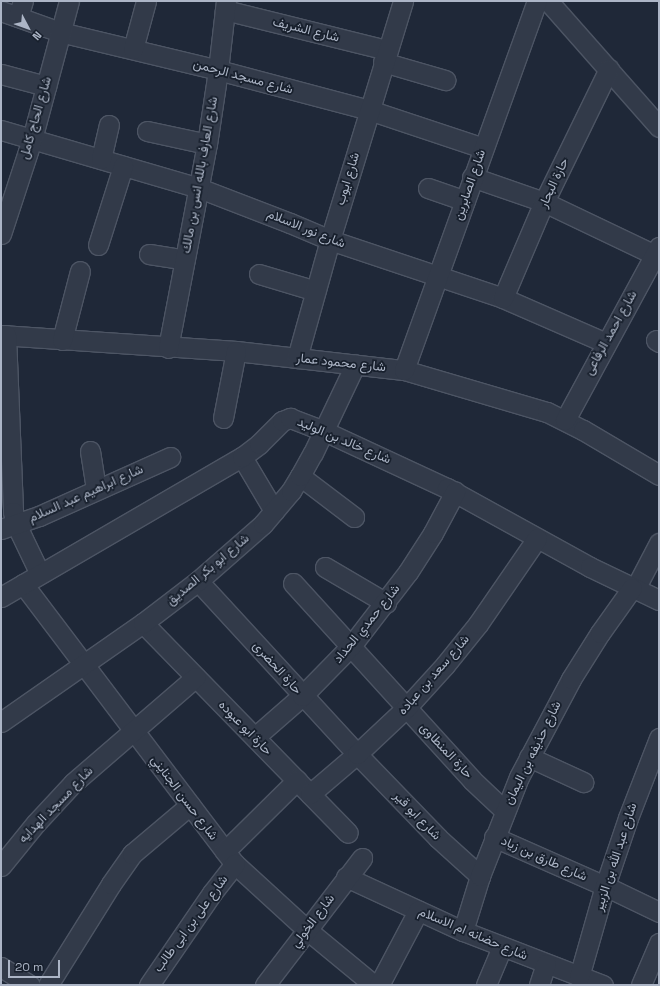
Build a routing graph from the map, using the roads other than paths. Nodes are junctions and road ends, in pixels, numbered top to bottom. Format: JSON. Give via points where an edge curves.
{"nodes":[{"id":1,"x":69,"y":1,"type":"edge"},
{"id":2,"x":146,"y":1,"type":"edge"},
{"id":3,"x":403,"y":1,"type":"edge"},
{"id":4,"x":537,"y":1,"type":"edge"},
{"id":5,"x":548,"y":1,"type":"edge"},
{"id":6,"x":225,"y":5,"type":"edge"},
{"id":7,"x":14,"y":10,"type":"edge"},
{"id":8,"x":60,"y":32,"type":"junction"},
{"id":9,"x":133,"y":49,"type":"junction"},
{"id":10,"x":385,"y":56,"type":"junction"},
{"id":11,"x":609,"y":69,"type":"junction"},
{"id":12,"x":218,"y":70,"type":"junction"},
{"id":13,"x":1,"y":74,"type":"edge"},
{"id":14,"x":445,"y":80,"type":"dead end"},
{"id":15,"x":46,"y":86,"type":"junction"},
{"id":16,"x":369,"y":110,"type":"junction"},
{"id":17,"x":109,"y":125,"type":"dead end"},
{"id":18,"x":659,"y":127,"type":"edge"},
{"id":19,"x":1,"y":130,"type":"edge"},
{"id":20,"x":147,"y":131,"type":"dead end"},
{"id":21,"x":32,"y":139,"type":"junction"},
{"id":22,"x":207,"y":144,"type":"junction"},
{"id":23,"x":483,"y":148,"type":"junction"},
{"id":24,"x":101,"y":160,"type":"junction"},
{"id":25,"x":123,"y":166,"type":"junction"},
{"id":26,"x":472,"y":177,"type":"junction"},
{"id":27,"x":199,"y":188,"type":"junction"},
{"id":28,"x":428,"y":188,"type":"dead end"},
{"id":29,"x":465,"y":201,"type":"junction"},
{"id":30,"x":544,"y":202,"type":"junction"},
{"id":31,"x":5,"y":206,"type":"edge"},
{"id":32,"x":1,"y":234,"type":"edge"},
{"id":33,"x":330,"y":240,"type":"junction"},
{"id":34,"x":98,"y":245,"type":"dead end"},
{"id":35,"x":657,"y":251,"type":"edge"},
{"id":36,"x":150,"y":254,"type":"dead end"},
{"id":37,"x":185,"y":260,"type":"junction"},
{"id":38,"x":80,"y":271,"type":"dead end"},
{"id":39,"x":260,"y":274,"type":"dead end"},
{"id":40,"x":652,"y":275,"type":"edge"},
{"id":41,"x":437,"y":276,"type":"junction"},
{"id":42,"x":316,"y":290,"type":"junction"},
{"id":43,"x":503,"y":298,"type":"junction"},
{"id":44,"x":4,"y":335,"type":"edge"},
{"id":45,"x":62,"y":340,"type":"junction"},
{"id":46,"x":606,"y":342,"type":"junction"},
{"id":47,"x":168,"y":348,"type":"junction"},
{"id":48,"x":236,"y":351,"type":"junction"},
{"id":49,"x":297,"y":358,"type":"junction"},
{"id":50,"x":355,"y":365,"type":"junction"},
{"id":51,"x":404,"y":370,"type":"junction"},
{"id":52,"x":223,"y":418,"type":"dead end"},
{"id":53,"x":565,"y":420,"type":"junction"},
{"id":54,"x":324,"y":431,"type":"junction"},
{"id":55,"x":90,"y":451,"type":"dead end"},
{"id":56,"x":170,"y":457,"type":"dead end"},
{"id":57,"x":242,"y":457,"type":"junction"},
{"id":58,"x":659,"y":475,"type":"edge"},
{"id":59,"x":300,"y":476,"type":"junction"},
{"id":60,"x":96,"y":490,"type":"junction"},
{"id":61,"x":455,"y":492,"type":"junction"},
{"id":62,"x":274,"y":511,"type":"junction"},
{"id":63,"x":354,"y":518,"type":"dead end"},
{"id":64,"x":8,"y":526,"type":"edge"},
{"id":65,"x":537,"y":538,"type":"junction"},
{"id":66,"x":659,"y":543,"type":"edge"},
{"id":67,"x":325,"y":567,"type":"dead end"},
{"id":68,"x":40,"y":574,"type":"junction"},
{"id":69,"x":198,"y":581,"type":"junction"},
{"id":70,"x":293,"y":583,"type":"dead end"},
{"id":71,"x":23,"y":584,"type":"junction"},
{"id":72,"x":633,"y":588,"type":"junction"},
{"id":73,"x":1,"y":598,"type":"edge"},
{"id":74,"x":659,"y":600,"type":"edge"},
{"id":75,"x":386,"y":603,"type":"junction"},
{"id":76,"x":143,"y":623,"type":"junction"},
{"id":77,"x":351,"y":646,"type":"junction"},
{"id":78,"x":84,"y":665,"type":"junction"},
{"id":79,"x":196,"y":677,"type":"junction"},
{"id":80,"x":302,"y":696,"type":"junction"},
{"id":81,"x":406,"y":708,"type":"junction"},
{"id":82,"x":1,"y":722,"type":"edge"},
{"id":83,"x":133,"y":731,"type":"junction"},
{"id":84,"x":255,"y":737,"type":"junction"},
{"id":85,"x":659,"y":738,"type":"edge"},
{"id":86,"x":357,"y":754,"type":"junction"},
{"id":87,"x":529,"y":757,"type":"junction"},
{"id":88,"x":297,"y":780,"type":"junction"},
{"id":89,"x":584,"y":782,"type":"dead end"},
{"id":90,"x":310,"y":794,"type":"junction"},
{"id":91,"x":190,"y":805,"type":"junction"},
{"id":92,"x":505,"y":811,"type":"junction"},
{"id":93,"x":348,"y":833,"type":"dead end"},
{"id":94,"x":494,"y":837,"type":"junction"},
{"id":95,"x":230,"y":858,"type":"junction"},
{"id":96,"x":362,"y":858,"type":"dead end"},
{"id":97,"x":1,"y":866,"type":"edge"},
{"id":98,"x":480,"y":876,"type":"junction"},
{"id":99,"x":346,"y":877,"type":"junction"},
{"id":100,"x":605,"y":886,"type":"junction"},
{"id":101,"x":418,"y":911,"type":"junction"},
{"id":102,"x":659,"y":912,"type":"edge"},
{"id":103,"x":306,"y":929,"type":"junction"},
{"id":104,"x":463,"y":931,"type":"junction"},
{"id":105,"x":659,"y":943,"type":"edge"},
{"id":106,"x":502,"y":947,"type":"junction"},
{"id":107,"x":546,"y":964,"type":"junction"},
{"id":108,"x":7,"y":976,"type":"edge"},
{"id":109,"x":588,"y":982,"type":"edge"},
{"id":110,"x":30,"y":985,"type":"edge"},
{"id":111,"x":48,"y":985,"type":"edge"},
{"id":112,"x":149,"y":985,"type":"edge"},
{"id":113,"x":265,"y":985,"type":"edge"},
{"id":114,"x":374,"y":985,"type":"edge"},
{"id":115,"x":379,"y":985,"type":"edge"},
{"id":116,"x":486,"y":985,"type":"edge"},
{"id":117,"x":539,"y":985,"type":"edge"},
{"id":118,"x":641,"y":985,"type":"edge"}],
"edges":[{"from":1,"to":8,"type":"street","name":"شارع الحاج كامل"},
{"from":2,"to":9,"type":"street"},
{"from":3,"to":10,"type":"street","name":"شارع ايوب"},
{"from":4,"to":23,"type":"street","name":"شارع الصابرين"},
{"from":5,"to":11,"type":"street"},
{"from":6,"to":10,"type":"street","name":"شارع الشريف"},
{"from":6,"to":12,"type":"street","name":"شارع العارف بالله انس بن مالك"},
{"from":7,"to":8,"type":"street","name":"شارع مسجد الرحمن"},
{"from":8,"to":9,"type":"street","name":"شارع مسجد الرحمن"},
{"from":8,"to":15,"type":"street","name":"شارع الحاج كامل"},
{"from":9,"to":12,"type":"street","name":"شارع مسجد الرحمن"},
{"from":10,"to":14,"type":"street","name":"شارع الشريف"},
{"from":10,"to":16,"type":"street","name":"شارع ايوب"},
{"from":11,"to":18,"type":"street"},
{"from":11,"to":30,"type":"street","name":"حارة البحار"},
{"from":12,"to":16,"type":"street","name":"شارع مسجد الرحمن"},
{"from":12,"to":22,"type":"street","name":"شارع العارف بالله انس بن مالك"},
{"from":13,"to":15,"type":"street"},
{"from":15,"to":21,"type":"street","name":"شارع الحاج كامل"},
{"from":16,"to":23,"type":"street","name":"شارع مسجد الرحمن"},
{"from":16,"to":33,"type":"street","name":"شارع ايوب"},
{"from":17,"to":24,"type":"street"},
{"from":19,"to":21,"type":"street","name":"شارع نور الاسلام"},
{"from":20,"to":22,"type":"street"},
{"from":21,"to":24,"type":"street","name":"شارع نور الاسلام"},
{"from":21,"to":31,"type":"street","name":"شارع الحاج كامل"},
{"from":22,"to":27,"type":"street","name":"شارع العارف بالله انس بن مالك"},
{"from":23,"to":26,"type":"street","name":"شارع الصابرين"},
{"from":24,"to":25,"type":"street","name":"شارع نور الاسلام"},
{"from":25,"to":27,"type":"street","name":"شارع نور الاسلام"},
{"from":25,"to":34,"type":"street"},
{"from":26,"to":29,"type":"street","name":"شارع الصابرين"},
{"from":26,"to":30,"type":"street"},
{"from":27,"to":33,"type":"street","name":"شارع نور الاسلام"},
{"from":27,"to":37,"type":"street","name":"شارع العارف بالله انس بن مالك"},
{"from":28,"to":29,"type":"street"},
{"from":29,"to":41,"type":"street","name":"شارع الصابرين"},
{"from":30,"to":35,"type":"street"},
{"from":30,"to":43,"type":"street","name":"حارة البحار"},
{"from":31,"to":32,"type":"street","name":"شارع الحاج كامل"},
{"from":33,"to":41,"type":"street","name":"شارع نور الاسلام"},
{"from":33,"to":42,"type":"street","name":"شارع ايوب"},
{"from":35,"to":40,"type":"street","name":"شارع احمد الرفاعى"},
{"from":36,"to":37,"type":"street"},
{"from":37,"to":47,"type":"street","name":"شارع العارف بالله انس بن مالك"},
{"from":38,"to":45,"type":"street"},
{"from":39,"to":42,"type":"street"},
{"from":40,"to":46,"type":"street","name":"شارع احمد الرفاعى"},
{"from":41,"to":43,"type":"street","name":"شارع نور الاسلام"},
{"from":41,"to":51,"type":"street","name":"شارع الصابرين"},
{"from":42,"to":49,"type":"street","name":"شارع ايوب"},
{"from":43,"to":46,"type":"street","name":"شارع نور الاسلام"},
{"from":44,"to":45,"type":"street","name":"شارع محمود عمار"},
{"from":44,"to":64,"type":"street","via":[[12,498]]},
{"from":45,"to":47,"type":"street","name":"شارع محمود عمار"},
{"from":46,"to":53,"type":"street","name":"شارع احمد الرفاعى"},
{"from":47,"to":48,"type":"street","name":"شارع محمود عمار"},
{"from":48,"to":49,"type":"street","name":"شارع محمود عمار"},
{"from":48,"to":52,"type":"street"},
{"from":49,"to":50,"type":"street","name":"شارع محمود عمار"},
{"from":50,"to":51,"type":"street","name":"شارع محمود عمار"},
{"from":50,"to":54,"type":"street","name":"شارع ابو بكر الصديق"},
{"from":51,"to":53,"type":"street","name":"شارع محمود عمار","via":[[530,406]]},
{"from":53,"to":58,"type":"street","name":"شارع محمود عمار"},
{"from":54,"to":57,"type":"street","name":"شارع خالد بن الوليد","via":[[290,418],[282,421]]},
{"from":54,"to":59,"type":"street","name":"شارع ابو بكر الصديق"},
{"from":54,"to":61,"type":"street","name":"شارع خالد بن الوليد"},
{"from":55,"to":60,"type":"street"},
{"from":56,"to":60,"type":"street","name":"شارع ابراهيم عبد السلام"},
{"from":57,"to":62,"type":"street"},
{"from":57,"to":68,"type":"street","name":"شارع خالد بن الوليد"},
{"from":59,"to":62,"type":"street","name":"شارع ابو بكر الصديق"},
{"from":59,"to":63,"type":"street"},
{"from":60,"to":64,"type":"street","name":"شارع ابراهيم عبد السلام","via":[[39,516]]},
{"from":61,"to":65,"type":"street","name":"شارع خالد بن الوليد"},
{"from":61,"to":75,"type":"street","name":"شارع حمدي الحداد","via":[[433,533]]},
{"from":62,"to":69,"type":"street","name":"شارع ابو بكر الصديق","via":[[263,524]]},
{"from":64,"to":68,"type":"street"},
{"from":65,"to":72,"type":"street","name":"شارع خالد بن الوليد"},
{"from":65,"to":81,"type":"street","name":"شارع سعد بن عباده","via":[[478,624]]},
{"from":66,"to":72,"type":"street","name":"شارع حذيفه بن اليمان"},
{"from":67,"to":75,"type":"street"},
{"from":68,"to":71,"type":"street","name":"شارع خالد بن الوليد"},
{"from":69,"to":76,"type":"street","name":"شارع ابو بكر الصديق"},
{"from":69,"to":80,"type":"street","name":"حارة الحضرى"},
{"from":70,"to":77,"type":"street","name":"حارة المنطاوى"},
{"from":71,"to":73,"type":"street","name":"شارع خالد بن الوليد"},
{"from":71,"to":78,"type":"street","name":"شارع حسن الجنايني"},
{"from":72,"to":74,"type":"street","name":"شارع خالد بن الوليد"},
{"from":72,"to":87,"type":"street","name":"شارع حذيفه بن اليمان","via":[[571,679]]},
{"from":75,"to":77,"type":"street","name":"شارع حمدي الحداد"},
{"from":76,"to":78,"type":"street","name":"شارع ابو بكر الصديق"},
{"from":76,"to":79,"type":"street","name":"حارة ابو عبوده"},
{"from":77,"to":80,"type":"street","name":"شارع حمدي الحداد"},
{"from":77,"to":81,"type":"street","name":"حارة المنطاوى"},
{"from":78,"to":82,"type":"street","name":"شارع ابو بكر الصديق"},
{"from":78,"to":83,"type":"street","name":"شارع حسن الجنايني"},
{"from":79,"to":83,"type":"street","name":"شارع مسجد الهدايه"},
{"from":79,"to":84,"type":"street","name":"حارة ابو عبوده"},
{"from":80,"to":84,"type":"street","name":"شارع حمدي الحداد"},
{"from":80,"to":86,"type":"street","name":"حارة الحضرى"},
{"from":81,"to":86,"type":"street","name":"شارع سعد بن عباده"},
{"from":81,"to":92,"type":"street","name":"حارة المنطاوى","via":[[472,780]]},
{"from":83,"to":91,"type":"street","name":"شارع حسن الجنايني"},
{"from":83,"to":97,"type":"street","name":"شارع مسجد الهدايه","via":[[73,783]]},
{"from":84,"to":88,"type":"street","name":"حارة ابو عبوده"},
{"from":85,"to":100,"type":"street","name":"شارع عبد الله بن الزبير"},
{"from":86,"to":90,"type":"street","name":"شارع سعد بن عباده"},
{"from":86,"to":98,"type":"street","name":"شارع ابو قير","via":[[455,855]]},
{"from":87,"to":89,"type":"street"},
{"from":87,"to":92,"type":"street","name":"شارع حذيفه بن اليمان"},
{"from":88,"to":90,"type":"street","name":"حارة ابو عبوده"},
{"from":88,"to":95,"type":"street","name":"شارع على بن ابى طالب"},
{"from":90,"to":93,"type":"street","name":"حارة ابو عبوده"},
{"from":91,"to":95,"type":"street","name":"شارع حسن الجنايني"},
{"from":91,"to":111,"type":"street","via":[[132,854]]},
{"from":92,"to":94,"type":"street","name":"شارع حذيفه بن اليمان"},
{"from":94,"to":98,"type":"street","name":"شارع حذيفه بن اليمان"},
{"from":94,"to":100,"type":"street","name":"شارع طارق بن زياد"},
{"from":95,"to":103,"type":"street","name":"شارع حسن الجنايني"},
{"from":95,"to":112,"type":"street","name":"شارع على بن ابى طالب","via":[[212,893]]},
{"from":96,"to":99,"type":"street","name":"شارع الخولي"},
{"from":98,"to":104,"type":"street","name":"شارع حذيفه بن اليمان"},
{"from":99,"to":101,"type":"street","name":"شارع حضانه ام الاسلام"},
{"from":99,"to":103,"type":"street","name":"شارع الخولي"},
{"from":100,"to":102,"type":"street","name":"شارع طارق بن زياد"},
{"from":100,"to":109,"type":"street","name":"شارع عبد الله بن الزبير"},
{"from":101,"to":104,"type":"street","name":"شارع حضانه ام الاسلام"},
{"from":101,"to":115,"type":"street"},
{"from":103,"to":113,"type":"street","name":"شارع الخولي"},
{"from":103,"to":114,"type":"street","name":"شارع حسن الجنايني"},
{"from":104,"to":106,"type":"street","name":"شارع حضانه ام الاسلام"},
{"from":105,"to":118,"type":"street"},
{"from":106,"to":107,"type":"street","name":"شارع حضانه ام الاسلام"},
{"from":106,"to":116,"type":"street"},
{"from":107,"to":109,"type":"street","name":"شارع حضانه ام الاسلام"},
{"from":107,"to":117,"type":"street"},
{"from":108,"to":110,"type":"street"}]}
